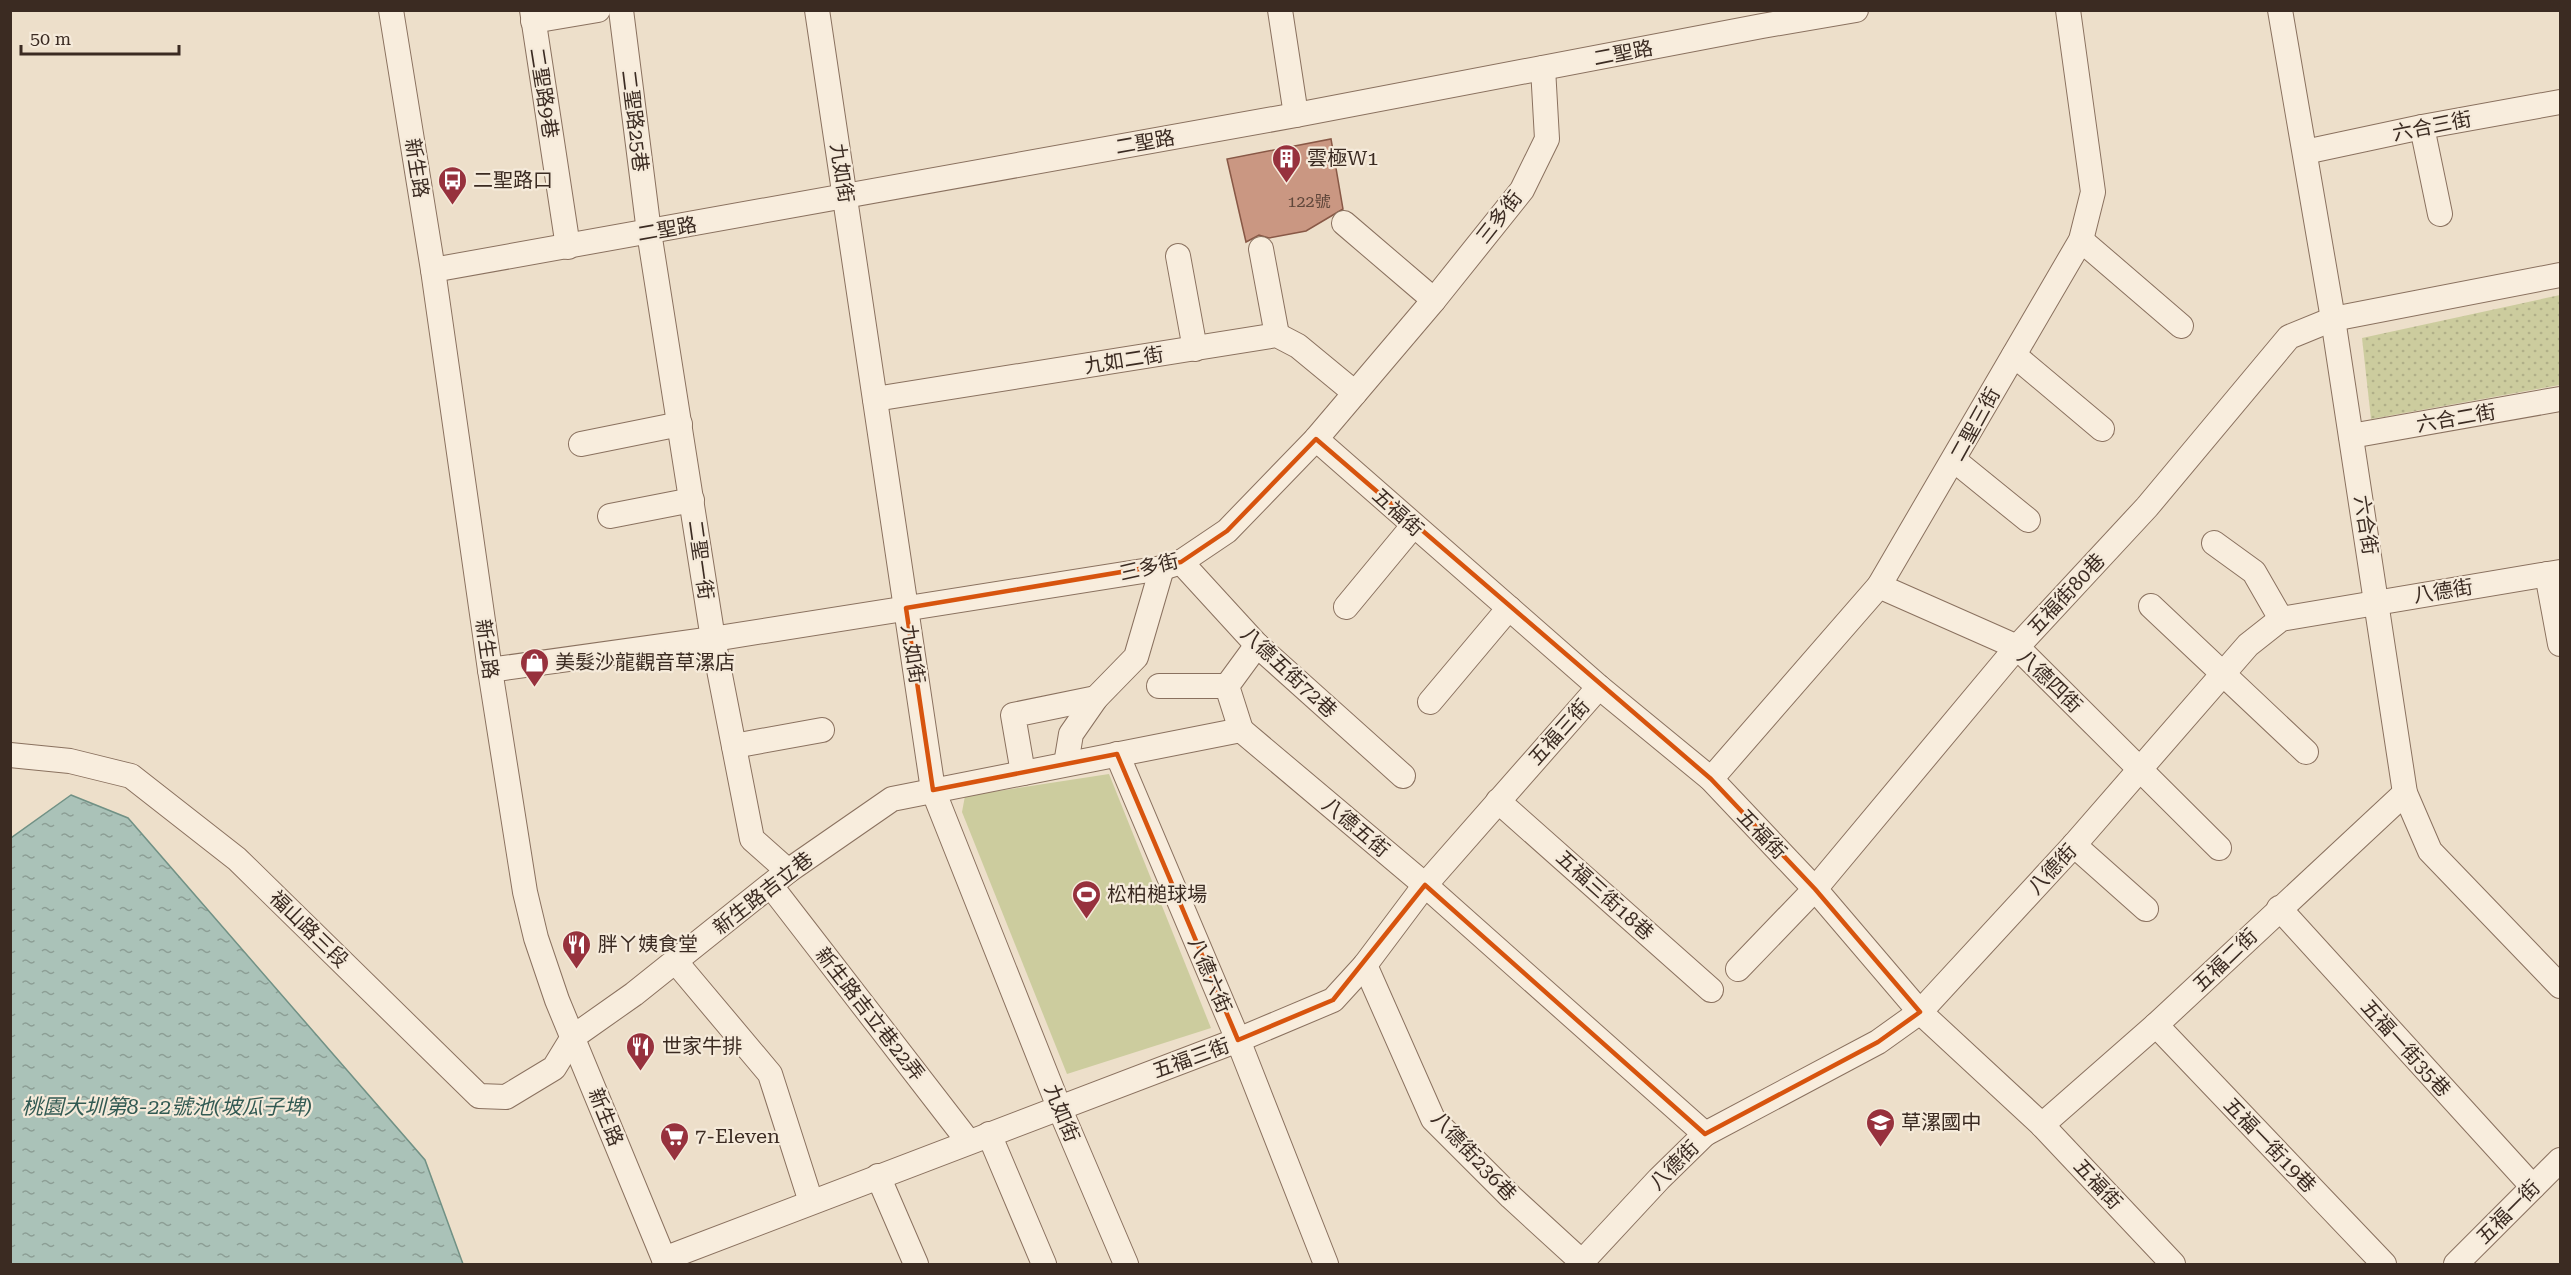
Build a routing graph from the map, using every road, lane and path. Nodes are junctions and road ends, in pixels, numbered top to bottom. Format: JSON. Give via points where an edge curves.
{"nodes":[{"id":1,"x":391,"y":10,"type":"edge"},
{"id":2,"x":598,"y":10,"type":"edge"},
{"id":3,"x":621,"y":10,"type":"edge"},
{"id":4,"x":817,"y":10,"type":"edge"},
{"id":5,"x":1280,"y":10,"type":"edge"},
{"id":6,"x":1856,"y":10,"type":"edge"},
{"id":7,"x":2068,"y":10,"type":"edge"},
{"id":8,"x":2280,"y":10,"type":"edge"},
{"id":9,"x":533,"y":16,"type":"edge"},
{"id":10,"x":1761,"y":18,"type":"edge"},
{"id":11,"x":1543,"y":68,"type":"junction"},
{"id":12,"x":2560,"y":102,"type":"edge"},
{"id":13,"x":1296,"y":116,"type":"junction"},
{"id":14,"x":2422,"y":127,"type":"junction"},
{"id":15,"x":2305,"y":152,"type":"junction"},
{"id":16,"x":846,"y":196,"type":"junction"},
{"id":17,"x":2440,"y":213,"type":"dead end"},
{"id":18,"x":1344,"y":223,"type":"dead end"},
{"id":19,"x":649,"y":232,"type":"junction"},
{"id":20,"x":2081,"y":240,"type":"junction"},
{"id":21,"x":568,"y":247,"type":"junction"},
{"id":22,"x":1261,"y":249,"type":"dead end"},
{"id":23,"x":1178,"y":256,"type":"dead end"},
{"id":24,"x":433,"y":270,"type":"junction"},
{"id":25,"x":2560,"y":275,"type":"edge"},
{"id":26,"x":1434,"y":300,"type":"junction"},
{"id":27,"x":2333,"y":319,"type":"junction"},
{"id":28,"x":2181,"y":326,"type":"dead end"},
{"id":29,"x":1277,"y":335,"type":"junction"},
{"id":30,"x":1195,"y":349,"type":"junction"},
{"id":31,"x":2014,"y":355,"type":"junction"},
{"id":32,"x":1355,"y":393,"type":"junction"},
{"id":33,"x":875,"y":399,"type":"junction"},
{"id":34,"x":2560,"y":399,"type":"edge"},
{"id":35,"x":680,"y":424,"type":"junction"},
{"id":36,"x":2102,"y":429,"type":"dead end"},
{"id":37,"x":2351,"y":436,"type":"junction"},
{"id":38,"x":1317,"y":439,"type":"junction"},
{"id":39,"x":581,"y":444,"type":"dead end"},
{"id":40,"x":1954,"y":460,"type":"junction"},
{"id":41,"x":692,"y":500,"type":"junction"},
{"id":42,"x":610,"y":516,"type":"dead end"},
{"id":43,"x":2028,"y":520,"type":"dead end"},
{"id":44,"x":1413,"y":526,"type":"junction"},
{"id":45,"x":2214,"y":543,"type":"dead end"},
{"id":46,"x":1172,"y":565,"type":"junction"},
{"id":47,"x":2554,"y":573,"type":"edge"},
{"id":48,"x":1879,"y":586,"type":"junction"},
{"id":49,"x":2378,"y":601,"type":"junction"},
{"id":50,"x":2151,"y":606,"type":"dead end"},
{"id":51,"x":1346,"y":607,"type":"dead end"},
{"id":52,"x":906,"y":608,"type":"junction"},
{"id":53,"x":1509,"y":608,"type":"junction"},
{"id":54,"x":2281,"y":619,"type":"junction"},
{"id":55,"x":713,"y":639,"type":"junction"},
{"id":56,"x":2560,"y":644,"type":"edge"},
{"id":57,"x":1257,"y":645,"type":"junction"},
{"id":58,"x":2017,"y":647,"type":"junction"},
{"id":59,"x":490,"y":670,"type":"junction"},
{"id":60,"x":2224,"y":675,"type":"junction"},
{"id":61,"x":1159,"y":686,"type":"dead end"},
{"id":62,"x":1227,"y":686,"type":"junction"},
{"id":63,"x":1599,"y":687,"type":"junction"},
{"id":64,"x":1096,"y":698,"type":"junction"},
{"id":65,"x":1430,"y":702,"type":"dead end"},
{"id":66,"x":1241,"y":729,"type":"junction"},
{"id":67,"x":822,"y":730,"type":"dead end"},
{"id":68,"x":734,"y":746,"type":"junction"},
{"id":69,"x":2306,"y":752,"type":"dead end"},
{"id":70,"x":1117,"y":754,"type":"junction"},
{"id":71,"x":10,"y":755,"type":"edge"},
{"id":72,"x":1066,"y":764,"type":"junction"},
{"id":73,"x":2141,"y":769,"type":"junction"},
{"id":74,"x":1023,"y":773,"type":"junction"},
{"id":75,"x":1403,"y":776,"type":"dead end"},
{"id":76,"x":1711,"y":779,"type":"junction"},
{"id":77,"x":933,"y":790,"type":"junction"},
{"id":78,"x":2405,"y":792,"type":"junction"},
{"id":79,"x":1498,"y":801,"type":"junction"},
{"id":80,"x":2074,"y":845,"type":"junction"},
{"id":81,"x":2219,"y":848,"type":"dead end"},
{"id":82,"x":779,"y":878,"type":"junction"},
{"id":83,"x":1425,"y":885,"type":"junction"},
{"id":84,"x":1815,"y":890,"type":"junction"},
{"id":85,"x":2279,"y":908,"type":"junction"},
{"id":86,"x":2146,"y":909,"type":"dead end"},
{"id":87,"x":675,"y":961,"type":"junction"},
{"id":88,"x":1365,"y":965,"type":"junction"},
{"id":89,"x":1738,"y":969,"type":"dead end"},
{"id":90,"x":2560,"y":986,"type":"edge"},
{"id":91,"x":1711,"y":990,"type":"dead end"},
{"id":92,"x":1920,"y":1012,"type":"junction"},
{"id":93,"x":2156,"y":1025,"type":"junction"},
{"id":94,"x":573,"y":1037,"type":"junction"},
{"id":95,"x":1238,"y":1041,"type":"junction"},
{"id":96,"x":1059,"y":1107,"type":"junction"},
{"id":97,"x":2042,"y":1125,"type":"junction"},
{"id":98,"x":1705,"y":1134,"type":"junction"},
{"id":99,"x":979,"y":1138,"type":"junction"},
{"id":100,"x":2560,"y":1160,"type":"edge"},
{"id":101,"x":878,"y":1176,"type":"junction"},
{"id":102,"x":2533,"y":1187,"type":"junction"},
{"id":103,"x":811,"y":1202,"type":"junction"},
{"id":104,"x":665,"y":1262,"type":"edge"},
{"id":105,"x":1581,"y":1263,"type":"edge"},
{"id":106,"x":916,"y":1264,"type":"edge"},
{"id":107,"x":1044,"y":1264,"type":"edge"},
{"id":108,"x":1126,"y":1264,"type":"edge"},
{"id":109,"x":1326,"y":1264,"type":"edge"},
{"id":110,"x":2171,"y":1264,"type":"edge"},
{"id":111,"x":2384,"y":1264,"type":"edge"},
{"id":112,"x":2456,"y":1264,"type":"edge"}],
"edges":[{"from":1,"to":24,"type":"street","name":"新生路"},
{"from":2,"to":9,"type":"street"},
{"from":3,"to":19,"type":"street","name":"二聖路25巷"},
{"from":4,"to":16,"type":"street","name":"九如街"},
{"from":5,"to":13,"type":"street"},
{"from":6,"to":10,"type":"street","name":"二聖路"},
{"from":7,"to":20,"type":"street","name":"二聖三街","via":[[2093,192]]},
{"from":8,"to":15,"type":"street","name":"六合街"},
{"from":9,"to":21,"type":"street","name":"二聖路9巷"},
{"from":10,"to":11,"type":"street","name":"二聖路"},
{"from":11,"to":13,"type":"street","name":"二聖路"},
{"from":11,"to":26,"type":"street","name":"三多街","via":[[1547,139],[1522,190]]},
{"from":12,"to":14,"type":"street","name":"六合三街"},
{"from":13,"to":16,"type":"street","name":"二聖路"},
{"from":14,"to":15,"type":"street","name":"六合三街"},
{"from":14,"to":17,"type":"street"},
{"from":15,"to":27,"type":"street","name":"六合街"},
{"from":16,"to":19,"type":"street","name":"二聖路"},
{"from":16,"to":33,"type":"street","name":"九如街"},
{"from":18,"to":26,"type":"street"},
{"from":19,"to":21,"type":"street","name":"二聖路"},
{"from":19,"to":35,"type":"street","name":"二聖一街"},
{"from":20,"to":28,"type":"street"},
{"from":20,"to":31,"type":"street","name":"二聖三街"},
{"from":21,"to":24,"type":"street","name":"二聖路"},
{"from":22,"to":29,"type":"street"},
{"from":23,"to":30,"type":"street"},
{"from":24,"to":59,"type":"street","name":"新生路"},
{"from":25,"to":27,"type":"street"},
{"from":26,"to":32,"type":"street","name":"三多街"},
{"from":27,"to":37,"type":"street","name":"六合街"},
{"from":27,"to":58,"type":"street","name":"五福街80巷","via":[[2289,337],[2147,507]]},
{"from":29,"to":30,"type":"street","name":"九如二街"},
{"from":29,"to":32,"type":"street","via":[[1298,346]]},
{"from":30,"to":33,"type":"street","name":"九如二街"},
{"from":31,"to":36,"type":"street"},
{"from":31,"to":40,"type":"street","name":"二聖三街"},
{"from":32,"to":38,"type":"street","name":"三多街"},
{"from":33,"to":52,"type":"street","name":"九如街"},
{"from":34,"to":37,"type":"street","name":"六合二街"},
{"from":35,"to":39,"type":"street"},
{"from":35,"to":41,"type":"street","name":"二聖一街"},
{"from":37,"to":49,"type":"street","name":"六合街"},
{"from":38,"to":44,"type":"street","name":"五福街"},
{"from":38,"to":46,"type":"street","name":"三多街","via":[[1227,531]]},
{"from":40,"to":43,"type":"street"},
{"from":40,"to":48,"type":"street","name":"二聖三街"},
{"from":41,"to":42,"type":"street"},
{"from":41,"to":55,"type":"street","name":"二聖一街"},
{"from":44,"to":51,"type":"street"},
{"from":44,"to":53,"type":"street","name":"五福街"},
{"from":45,"to":54,"type":"street","via":[[2254,572]]},
{"from":46,"to":52,"type":"street","name":"三多街"},
{"from":46,"to":57,"type":"street","name":"八德五街72巷"},
{"from":46,"to":64,"type":"street","via":[[1136,657]]},
{"from":47,"to":49,"type":"street","name":"八德街"},
{"from":47,"to":56,"type":"street"},
{"from":48,"to":58,"type":"street","name":"八德四街"},
{"from":48,"to":76,"type":"street","name":"二聖三街"},
{"from":49,"to":54,"type":"street","name":"八德街"},
{"from":49,"to":78,"type":"street","name":"六合街"},
{"from":50,"to":60,"type":"street"},
{"from":52,"to":55,"type":"street","name":"三多街"},
{"from":52,"to":77,"type":"street","name":"九如街"},
{"from":53,"to":63,"type":"street","name":"五福街"},
{"from":53,"to":65,"type":"street"},
{"from":54,"to":60,"type":"street","name":"八德街","via":[[2248,645]]},
{"from":55,"to":59,"type":"street","name":"三多街"},
{"from":55,"to":68,"type":"street","name":"二聖一街"},
{"from":57,"to":62,"type":"street"},
{"from":57,"to":75,"type":"street","name":"八德五街72巷"},
{"from":58,"to":73,"type":"street","name":"八德四街"},
{"from":58,"to":84,"type":"street","name":"五福街80巷"},
{"from":59,"to":94,"type":"street","name":"新生路","via":[[525,892],[536,938]]},
{"from":60,"to":69,"type":"street"},
{"from":60,"to":73,"type":"street","name":"八德街"},
{"from":61,"to":62,"type":"street"},
{"from":62,"to":66,"type":"street"},
{"from":63,"to":76,"type":"street","name":"五福街"},
{"from":63,"to":79,"type":"street","name":"五福三街"},
{"from":64,"to":72,"type":"street","via":[[1071,734]]},
{"from":64,"to":74,"type":"street","via":[[1013,715]]},
{"from":66,"to":70,"type":"street"},
{"from":66,"to":83,"type":"street","name":"八德五街"},
{"from":67,"to":68,"type":"street"},
{"from":68,"to":82,"type":"street","name":"二聖一街","via":[[752,839]]},
{"from":70,"to":72,"type":"street"},
{"from":70,"to":95,"type":"street","name":"八德六街"},
{"from":71,"to":94,"type":"street","name":"福山路三段","via":[[70,761],[131,776],[237,859],[479,1096],[506,1097],[545,1074],[554,1068]]},
{"from":72,"to":74,"type":"street"},
{"from":73,"to":80,"type":"street","name":"八德街"},
{"from":73,"to":81,"type":"street","name":"八德四街"},
{"from":74,"to":77,"type":"street"},
{"from":76,"to":84,"type":"street","name":"五福街"},
{"from":77,"to":82,"type":"street","name":"新生路吉立巷","via":[[892,799]]},
{"from":77,"to":96,"type":"street","name":"九如街"},
{"from":78,"to":85,"type":"street","name":"五福二街"},
{"from":78,"to":90,"type":"street","name":"六合街","via":[[2430,851]]},
{"from":79,"to":83,"type":"street","name":"五福三街"},
{"from":79,"to":91,"type":"street","name":"五福三街18巷"},
{"from":80,"to":86,"type":"street"},
{"from":80,"to":92,"type":"street","name":"八德街"},
{"from":82,"to":87,"type":"street","name":"新生路吉立巷"},
{"from":82,"to":99,"type":"street","name":"新生路吉立巷22弄"},
{"from":83,"to":88,"type":"street","name":"五福三街"},
{"from":83,"to":98,"type":"street","name":"八德五街"},
{"from":84,"to":89,"type":"street","name":"五福街80巷"},
{"from":84,"to":92,"type":"street","name":"五福街"},
{"from":85,"to":93,"type":"street","name":"五福二街"},
{"from":85,"to":102,"type":"street","name":"五福一街35巷"},
{"from":87,"to":94,"type":"street","name":"新生路吉立巷"},
{"from":87,"to":103,"type":"street","via":[[770,1074]]},
{"from":88,"to":95,"type":"street","name":"五福三街","via":[[1333,1000]]},
{"from":88,"to":105,"type":"street","name":"八德街236巷","via":[[1433,1119]]},
{"from":92,"to":97,"type":"street","name":"五福街"},
{"from":92,"to":98,"type":"street","name":"八德街","via":[[1878,1041]]},
{"from":93,"to":97,"type":"street","name":"五福二街"},
{"from":93,"to":111,"type":"street","name":"五福一街19巷"},
{"from":94,"to":104,"type":"street","name":"新生路"},
{"from":95,"to":96,"type":"street","name":"五福三街"},
{"from":95,"to":109,"type":"street","name":"八德六街"},
{"from":96,"to":99,"type":"street","name":"五福三街"},
{"from":96,"to":108,"type":"street","name":"九如街"},
{"from":97,"to":110,"type":"street","name":"五福街"},
{"from":98,"to":105,"type":"street","name":"八德街"},
{"from":99,"to":101,"type":"street","name":"五福三街"},
{"from":99,"to":107,"type":"street","name":"新生路吉立巷22弄"},
{"from":100,"to":102,"type":"street","name":"五福一街"},
{"from":101,"to":103,"type":"street","name":"五福三街"},
{"from":101,"to":106,"type":"street"},
{"from":102,"to":112,"type":"street","name":"五福一街"},
{"from":103,"to":104,"type":"street","name":"五福三街"}]}
